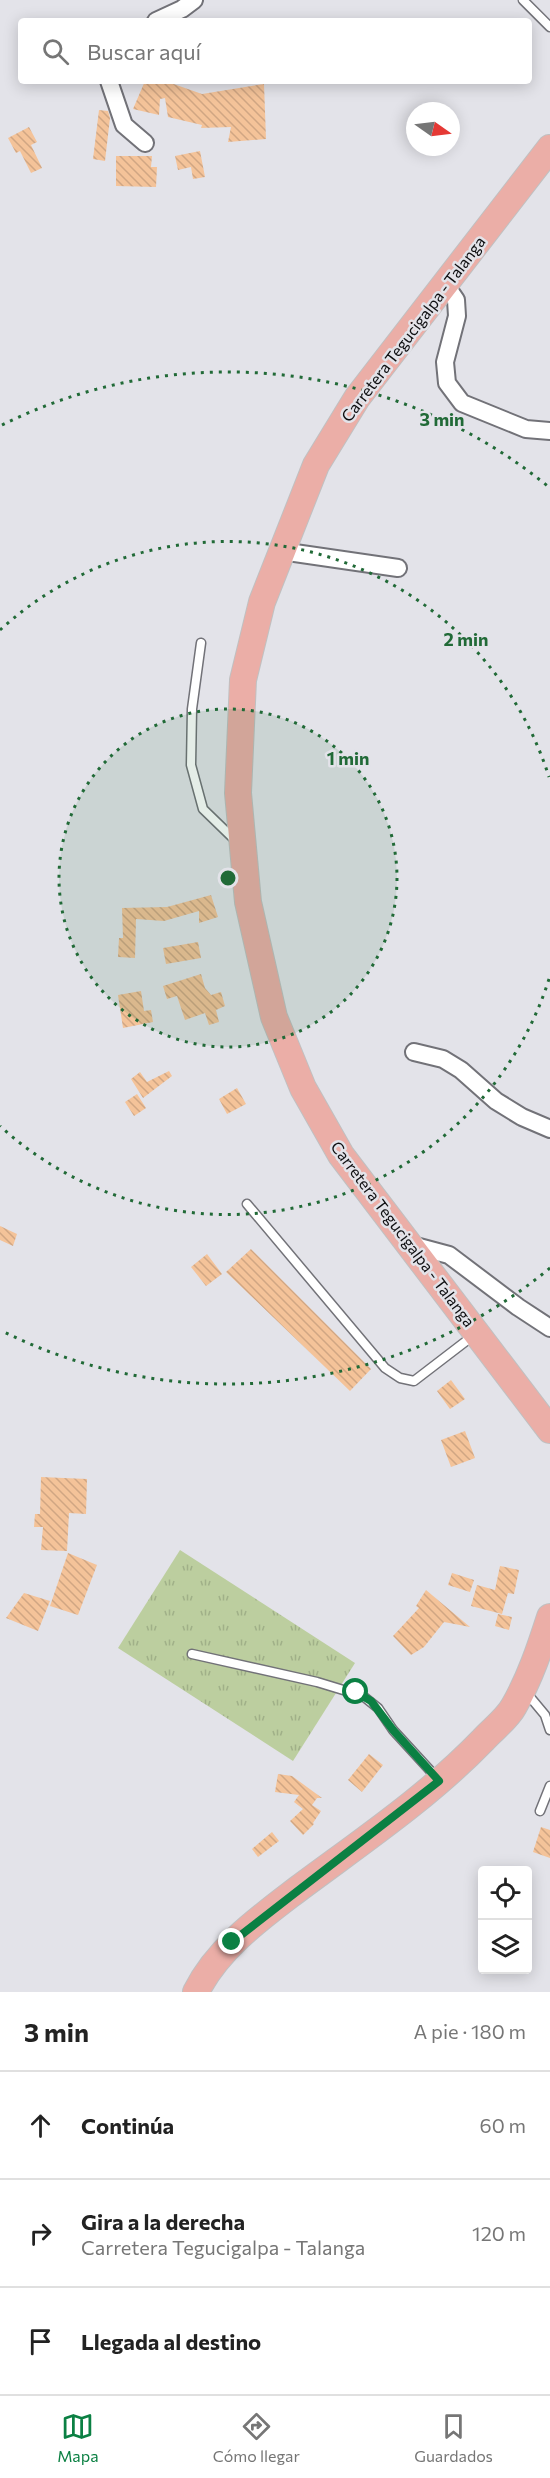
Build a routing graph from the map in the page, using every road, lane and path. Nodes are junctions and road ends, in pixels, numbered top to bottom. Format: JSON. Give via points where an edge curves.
{"nodes":[{"id":1,"x":194,"y":0,"type":"edge"},
{"id":2,"x":523,"y":0,"type":"edge"},
{"id":3,"x":162,"y":18,"type":"edge"},
{"id":4,"x":550,"y":27,"type":"edge"},
{"id":5,"x":110,"y":84,"type":"edge"},
{"id":6,"x":145,"y":143,"type":"dead end"},
{"id":7,"x":550,"y":148,"type":"edge"},
{"id":8,"x":445,"y":284,"type":"junction"},
{"id":9,"x":550,"y":431,"type":"edge"},
{"id":10,"x":281,"y":551,"type":"junction"},
{"id":11,"x":398,"y":568,"type":"dead end"},
{"id":12,"x":201,"y":643,"type":"dead end"},
{"id":13,"x":243,"y":848,"type":"junction"},
{"id":14,"x":414,"y":1052,"type":"dead end"},
{"id":15,"x":550,"y":1129,"type":"edge"},
{"id":16,"x":247,"y":1204,"type":"dead end"},
{"id":17,"x":408,"y":1244,"type":"junction"},
{"id":18,"x":550,"y":1328,"type":"edge"},
{"id":19,"x":477,"y":1333,"type":"junction"},
{"id":20,"x":550,"y":1430,"type":"edge"},
{"id":21,"x":550,"y":1617,"type":"edge"},
{"id":22,"x":192,"y":1654,"type":"dead end"},
{"id":23,"x":522,"y":1689,"type":"junction"},
{"id":24,"x":550,"y":1730,"type":"edge"},
{"id":25,"x":439,"y":1781,"type":"junction"},
{"id":26,"x":550,"y":1786,"type":"edge"},
{"id":27,"x":540,"y":1810,"type":"dead end"},
{"id":28,"x":196,"y":1992,"type":"edge"}],
"edges":[{"from":1,"to":3,"type":"street"},
{"from":2,"to":4,"type":"lane"},
{"from":5,"to":6,"type":"street","via":[[124,125]]},
{"from":7,"to":8,"type":"main road","name":"Carretera Tegucigalpa - Talanga"},
{"from":8,"to":9,"type":"street","via":[[456,300],[457,316],[445,362],[447,383],[462,403],[470,407],[526,429]]},
{"from":8,"to":10,"type":"main road","name":"Carretera Tegucigalpa - Talanga","via":[[357,398],[316,465]]},
{"from":10,"to":11,"type":"street"},
{"from":10,"to":13,"type":"main road","name":"Carretera Tegucigalpa - Talanga","via":[[261,602],[243,680],[238,793]]},
{"from":12,"to":13,"type":"lane","via":[[192,709],[191,765],[203,809]]},
{"from":13,"to":17,"type":"main road","name":"Carretera Tegucigalpa - Talanga","via":[[248,902],[274,1017],[303,1088],[341,1155]]},
{"from":14,"to":15,"type":"street","via":[[443,1059],[496,1101]]},
{"from":16,"to":19,"type":"lane","via":[[385,1368],[400,1378],[414,1381]]},
{"from":17,"to":18,"type":"street","via":[[450,1255]]},
{"from":17,"to":19,"type":"main road","name":"Carretera Tegucigalpa - Talanga"},
{"from":19,"to":20,"type":"main road","name":"Carretera Tegucigalpa - Talanga"},
{"from":21,"to":23,"type":"main road"},
{"from":22,"to":25,"type":"lane","via":[[363,1696],[378,1708]]},
{"from":23,"to":24,"type":"lane","via":[[545,1715]]},
{"from":23,"to":25,"type":"main road","via":[[513,1708]]},
{"from":25,"to":28,"type":"main road","via":[[232,1942]]},
{"from":26,"to":27,"type":"lane"}]}
